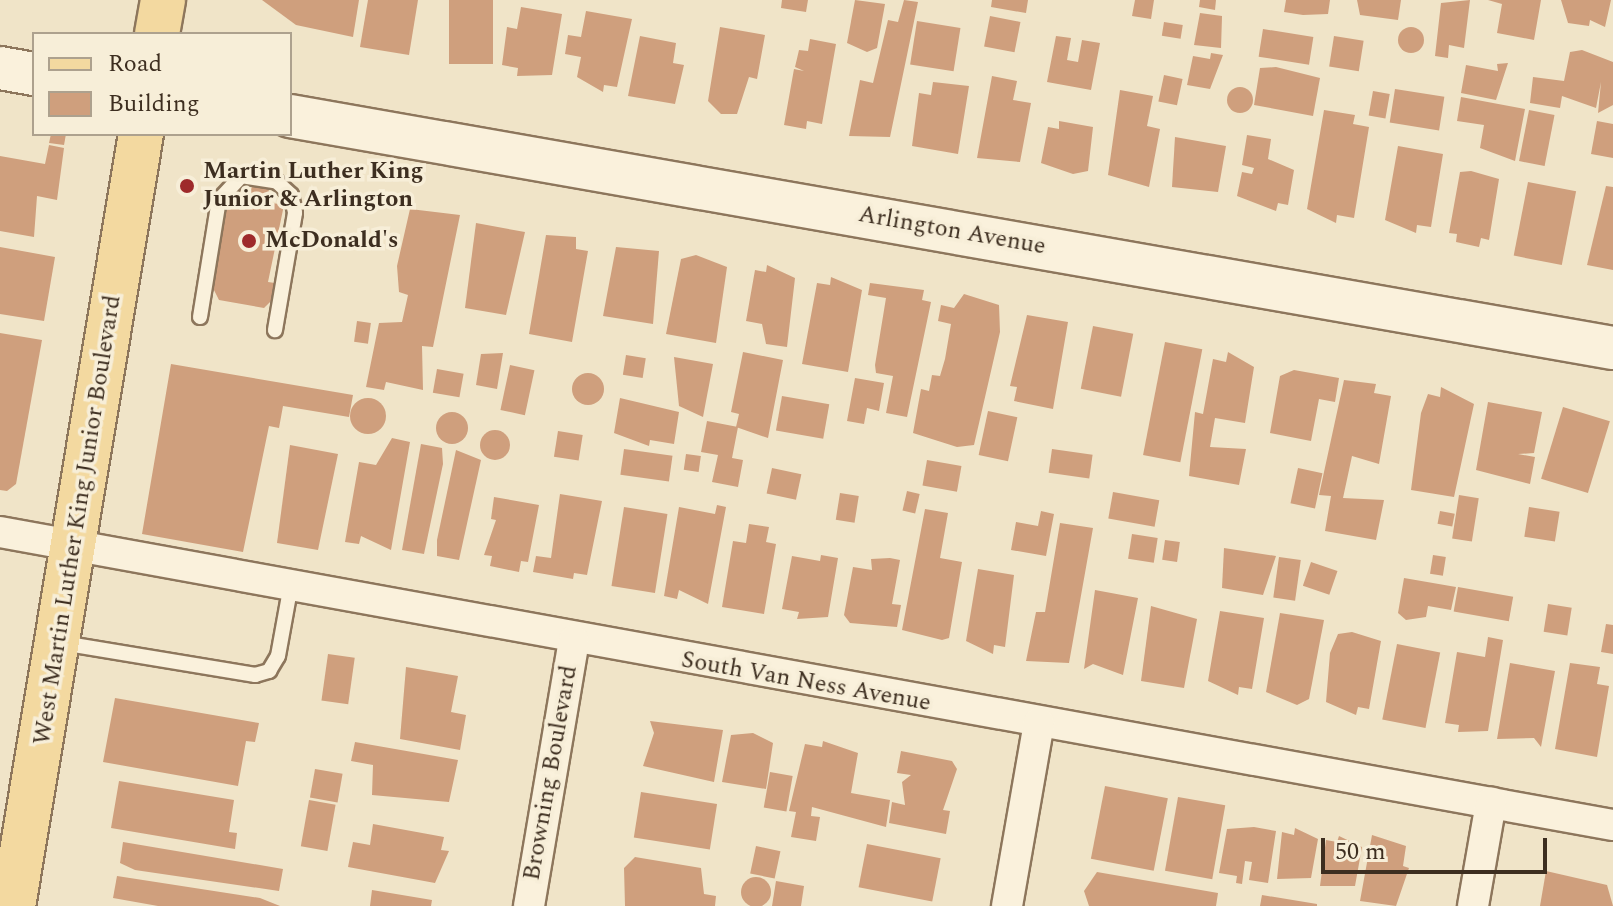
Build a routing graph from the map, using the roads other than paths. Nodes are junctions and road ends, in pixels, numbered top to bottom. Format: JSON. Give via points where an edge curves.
{"nodes":[{"id":1,"x":163,"y":0,"type":"edge"},
{"id":2,"x":157,"y":32,"type":"edge"},
{"id":3,"x":0,"y":68,"type":"edge"},
{"id":4,"x":32,"y":74,"type":"edge"},
{"id":5,"x":292,"y":116,"type":"edge"},
{"id":6,"x":141,"y":136,"type":"edge"},
{"id":7,"x":200,"y":317,"type":"dead end"},
{"id":8,"x":275,"y":330,"type":"dead end"},
{"id":9,"x":1613,"y":348,"type":"edge"},
{"id":10,"x":0,"y":532,"type":"edge"},
{"id":11,"x":75,"y":547,"type":"junction"},
{"id":12,"x":290,"y":590,"type":"junction"},
{"id":13,"x":574,"y":641,"type":"junction"},
{"id":14,"x":58,"y":643,"type":"junction"},
{"id":15,"x":1039,"y":723,"type":"junction"},
{"id":16,"x":1491,"y":803,"type":"junction"},
{"id":17,"x":1613,"y":825,"type":"edge"},
{"id":18,"x":13,"y":906,"type":"edge"},
{"id":19,"x":529,"y":906,"type":"edge"},
{"id":20,"x":1007,"y":906,"type":"edge"},
{"id":21,"x":1473,"y":906,"type":"edge"}],
"edges":[{"from":1,"to":2,"type":"main road"},
{"from":3,"to":4,"type":"main road"},
{"from":5,"to":9,"type":"main road","name":"Arlington Avenue"},
{"from":6,"to":11,"type":"main road","name":"West Martin Luther King Junior Boulevard"},
{"from":7,"to":8,"type":"lane","via":[[219,200],[241,176],[277,182],[291,195],[295,213]]},
{"from":10,"to":11,"type":"street","name":"South Van Ness Avenue"},
{"from":11,"to":12,"type":"street","name":"South Van Ness Avenue"},
{"from":11,"to":14,"type":"main road","name":"West Martin Luther King Junior Boulevard"},
{"from":12,"to":13,"type":"street","name":"South Van Ness Avenue"},
{"from":12,"to":14,"type":"lane","via":[[278,656],[269,671],[255,675]]},
{"from":13,"to":15,"type":"street","name":"South Van Ness Avenue"},
{"from":13,"to":19,"type":"street","name":"Browning Boulevard"},
{"from":14,"to":18,"type":"main road","name":"West Martin Luther King Junior Boulevard"},
{"from":15,"to":16,"type":"street","name":"South Van Ness Avenue"},
{"from":15,"to":20,"type":"street"},
{"from":16,"to":17,"type":"street","name":"South Van Ness Avenue"},
{"from":16,"to":21,"type":"street"}]}
